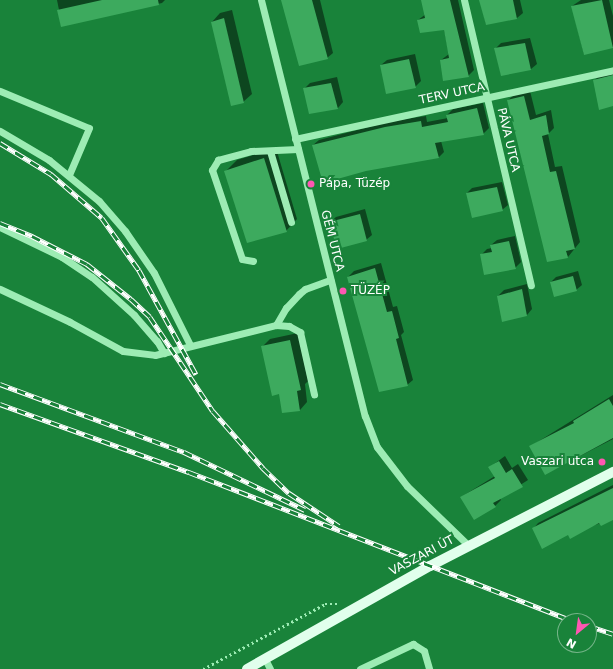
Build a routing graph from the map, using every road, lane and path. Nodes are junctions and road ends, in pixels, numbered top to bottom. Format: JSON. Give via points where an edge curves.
{"nodes":[{"id":1,"x":261,"y":0,"type":"edge"},
{"id":2,"x":464,"y":0,"type":"edge"},
{"id":3,"x":613,"y":70,"type":"edge"},
{"id":4,"x":0,"y":92,"type":"edge"},
{"id":5,"x":486,"y":98,"type":"junction"},
{"id":6,"x":0,"y":131,"type":"edge"},
{"id":7,"x":295,"y":139,"type":"junction"},
{"id":8,"x":298,"y":149,"type":"junction"},
{"id":9,"x":270,"y":151,"type":"junction"},
{"id":10,"x":68,"y":175,"type":"junction"},
{"id":11,"x":291,"y":222,"type":"dead end"},
{"id":12,"x":0,"y":227,"type":"edge"},
{"id":13,"x":253,"y":261,"type":"dead end"},
{"id":14,"x":330,"y":280,"type":"junction"},
{"id":15,"x":531,"y":285,"type":"dead end"},
{"id":16,"x":0,"y":289,"type":"edge"},
{"id":17,"x":276,"y":325,"type":"junction"},
{"id":18,"x":190,"y":345,"type":"junction"},
{"id":19,"x":164,"y":353,"type":"junction"},
{"id":20,"x":314,"y":394,"type":"dead end"},
{"id":21,"x":613,"y":472,"type":"edge"},
{"id":22,"x":469,"y":546,"type":"junction"},
{"id":23,"x":340,"y":604,"type":"dead end"},
{"id":24,"x":265,"y":659,"type":"junction"},
{"id":25,"x":204,"y":669,"type":"edge"},
{"id":26,"x":247,"y":669,"type":"edge"},
{"id":27,"x":270,"y":669,"type":"edge"},
{"id":28,"x":360,"y":669,"type":"edge"},
{"id":29,"x":430,"y":669,"type":"edge"}],
"edges":[{"from":1,"to":7,"type":"street","name":"GÉM UTCA"},
{"from":2,"to":5,"type":"street","name":"PÁVA UTCA"},
{"from":3,"to":5,"type":"street","name":"TERV UTCA"},
{"from":4,"to":10,"type":"street","via":[[89,128]]},
{"from":5,"to":7,"type":"street","name":"TERV UTCA"},
{"from":5,"to":15,"type":"street","name":"PÁVA UTCA"},
{"from":6,"to":10,"type":"street","via":[[27,146]]},
{"from":7,"to":8,"type":"street","name":"GÉM UTCA"},
{"from":8,"to":9,"type":"street"},
{"from":8,"to":14,"type":"street","name":"GÉM UTCA"},
{"from":9,"to":11,"type":"street"},
{"from":9,"to":13,"type":"street","via":[[251,152],[218,160],[212,170],[242,259]]},
{"from":10,"to":18,"type":"street","via":[[99,201],[125,231],[154,273]]},
{"from":12,"to":19,"type":"street","via":[[62,257],[92,277],[134,315]]},
{"from":14,"to":17,"type":"street","via":[[299,294],[286,308]]},
{"from":14,"to":22,"type":"street","name":"GÉM UTCA","via":[[365,416],[377,447],[407,486]]},
{"from":16,"to":19,"type":"street","via":[[70,322],[123,351],[131,354]]},
{"from":17,"to":18,"type":"street"},
{"from":17,"to":20,"type":"street","via":[[289,326],[300,332]]},
{"from":18,"to":19,"type":"street"},
{"from":21,"to":22,"type":"main road","name":"VASZARI ÚT"},
{"from":22,"to":24,"type":"main road","name":"VASZARI ÚT"},
{"from":23,"to":25,"type":"path","via":[[325,604]]},
{"from":24,"to":26,"type":"main road","name":"VASZARI ÚT"},
{"from":24,"to":27,"type":"street"},
{"from":28,"to":29,"type":"street","via":[[413,644],[424,651]]}]}
